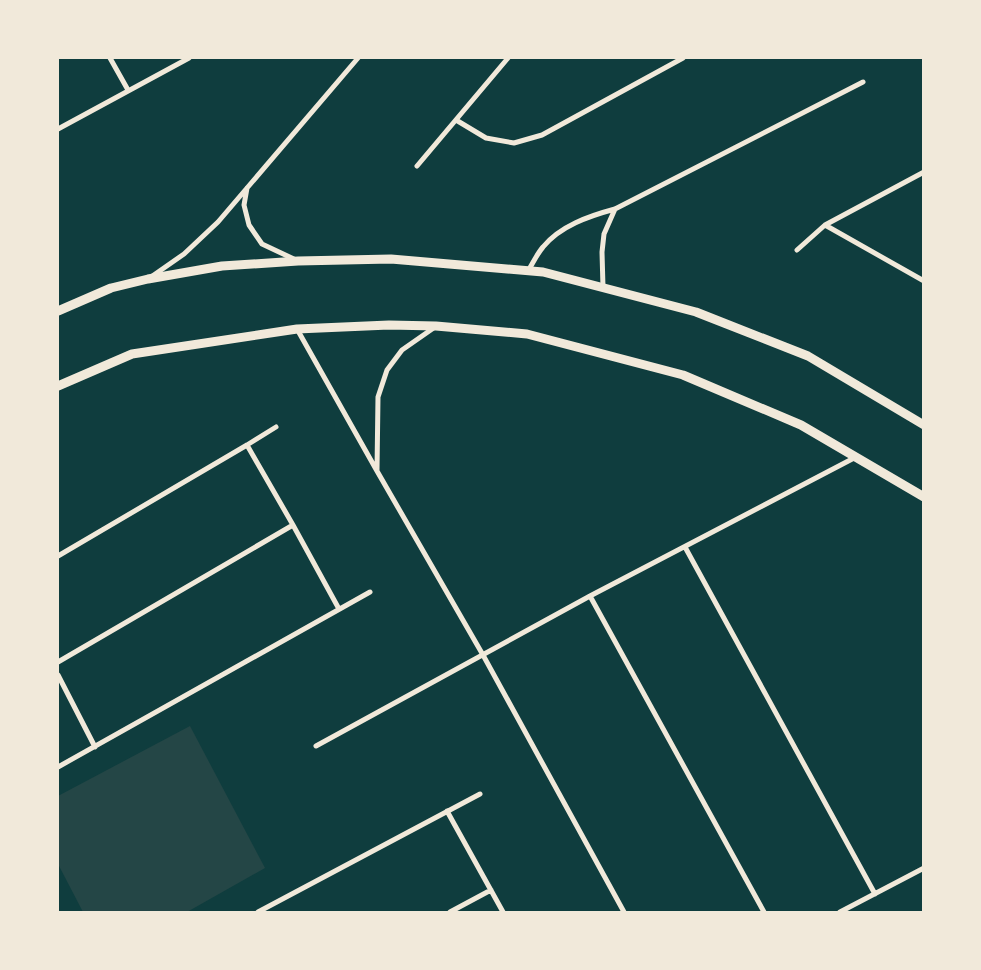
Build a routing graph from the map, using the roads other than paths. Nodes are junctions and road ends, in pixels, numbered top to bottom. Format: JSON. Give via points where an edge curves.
{"nodes":[{"id":1,"x":110,"y":58,"type":"edge"},
{"id":2,"x":189,"y":58,"type":"edge"},
{"id":3,"x":358,"y":58,"type":"edge"},
{"id":4,"x":508,"y":58,"type":"edge"},
{"id":5,"x":684,"y":58,"type":"edge"},
{"id":6,"x":863,"y":82,"type":"dead end"},
{"id":7,"x":128,"y":90,"type":"junction"},
{"id":8,"x":456,"y":120,"type":"junction"},
{"id":9,"x":58,"y":129,"type":"edge"},
{"id":10,"x":417,"y":166,"type":"dead end"},
{"id":11,"x":924,"y":172,"type":"edge"},
{"id":12,"x":248,"y":187,"type":"junction"},
{"id":13,"x":615,"y":209,"type":"junction"},
{"id":14,"x":825,"y":225,"type":"junction"},
{"id":15,"x":797,"y":250,"type":"dead end"},
{"id":16,"x":298,"y":261,"type":"junction"},
{"id":17,"x":528,"y":271,"type":"junction"},
{"id":18,"x":148,"y":279,"type":"junction"},
{"id":19,"x":924,"y":280,"type":"edge"},
{"id":20,"x":603,"y":288,"type":"junction"},
{"id":21,"x":58,"y":311,"type":"edge"},
{"id":22,"x":436,"y":326,"type":"junction"},
{"id":23,"x":297,"y":329,"type":"junction"},
{"id":24,"x":58,"y":386,"type":"edge"},
{"id":25,"x":924,"y":425,"type":"edge"},
{"id":26,"x":276,"y":427,"type":"dead end"},
{"id":27,"x":247,"y":446,"type":"junction"},
{"id":28,"x":856,"y":456,"type":"junction"},
{"id":29,"x":377,"y":471,"type":"junction"},
{"id":30,"x":924,"y":497,"type":"edge"},
{"id":31,"x":293,"y":524,"type":"junction"},
{"id":32,"x":685,"y":547,"type":"junction"},
{"id":33,"x":58,"y":556,"type":"edge"},
{"id":34,"x":370,"y":592,"type":"dead end"},
{"id":35,"x":590,"y":596,"type":"junction"},
{"id":36,"x":339,"y":609,"type":"junction"},
{"id":37,"x":483,"y":655,"type":"junction"},
{"id":38,"x":58,"y":662,"type":"edge"},
{"id":39,"x":58,"y":675,"type":"edge"},
{"id":40,"x":316,"y":746,"type":"dead end"},
{"id":41,"x":95,"y":747,"type":"junction"},
{"id":42,"x":58,"y":767,"type":"edge"},
{"id":43,"x":480,"y":794,"type":"dead end"},
{"id":44,"x":447,"y":811,"type":"junction"},
{"id":45,"x":924,"y":868,"type":"edge"},
{"id":46,"x":491,"y":890,"type":"junction"},
{"id":47,"x":875,"y":894,"type":"junction"},
{"id":48,"x":258,"y":912,"type":"edge"},
{"id":49,"x":450,"y":912,"type":"edge"},
{"id":50,"x":503,"y":912,"type":"edge"},
{"id":51,"x":624,"y":912,"type":"edge"},
{"id":52,"x":764,"y":912,"type":"edge"},
{"id":53,"x":840,"y":912,"type":"edge"}],
"edges":[{"from":1,"to":7,"type":"street"},
{"from":2,"to":7,"type":"street"},
{"from":3,"to":12,"type":"street"},
{"from":4,"to":8,"type":"street"},
{"from":5,"to":8,"type":"street","via":[[542,135],[514,143],[486,138]]},
{"from":6,"to":13,"type":"street"},
{"from":7,"to":9,"type":"street"},
{"from":8,"to":10,"type":"street"},
{"from":11,"to":14,"type":"street"},
{"from":12,"to":16,"type":"street","via":[[244,205],[249,225],[262,244]]},
{"from":12,"to":18,"type":"street","via":[[184,254]]},
{"from":13,"to":17,"type":"street","via":[[591,216],[554,236]]},
{"from":13,"to":20,"type":"street","via":[[604,234]]},
{"from":14,"to":15,"type":"street"},
{"from":14,"to":19,"type":"street"},
{"from":16,"to":17,"type":"street","via":[[391,258]]},
{"from":16,"to":18,"type":"street","via":[[222,266]]},
{"from":17,"to":20,"type":"street"},
{"from":18,"to":21,"type":"street","via":[[111,288]]},
{"from":20,"to":25,"type":"street","via":[[696,312],[808,356]]},
{"from":22,"to":23,"type":"street"},
{"from":22,"to":28,"type":"street","via":[[527,334],[683,375],[802,425]]},
{"from":22,"to":29,"type":"street","via":[[402,350],[387,370],[378,397]]},
{"from":23,"to":24,"type":"street","via":[[132,354]]},
{"from":23,"to":29,"type":"street"},
{"from":26,"to":27,"type":"street"},
{"from":27,"to":31,"type":"street"},
{"from":27,"to":33,"type":"street"},
{"from":28,"to":30,"type":"street"},
{"from":28,"to":32,"type":"street"},
{"from":29,"to":37,"type":"street"},
{"from":31,"to":36,"type":"street"},
{"from":31,"to":38,"type":"street"},
{"from":32,"to":35,"type":"street"},
{"from":32,"to":47,"type":"street"},
{"from":34,"to":36,"type":"street"},
{"from":35,"to":37,"type":"street"},
{"from":35,"to":52,"type":"street"},
{"from":36,"to":41,"type":"street"},
{"from":37,"to":40,"type":"street"},
{"from":37,"to":51,"type":"street"},
{"from":39,"to":41,"type":"street"},
{"from":41,"to":42,"type":"street"},
{"from":43,"to":44,"type":"street"},
{"from":44,"to":46,"type":"street"},
{"from":44,"to":48,"type":"street"},
{"from":45,"to":47,"type":"street"},
{"from":46,"to":49,"type":"street"},
{"from":46,"to":50,"type":"street"},
{"from":47,"to":53,"type":"street"}]}
